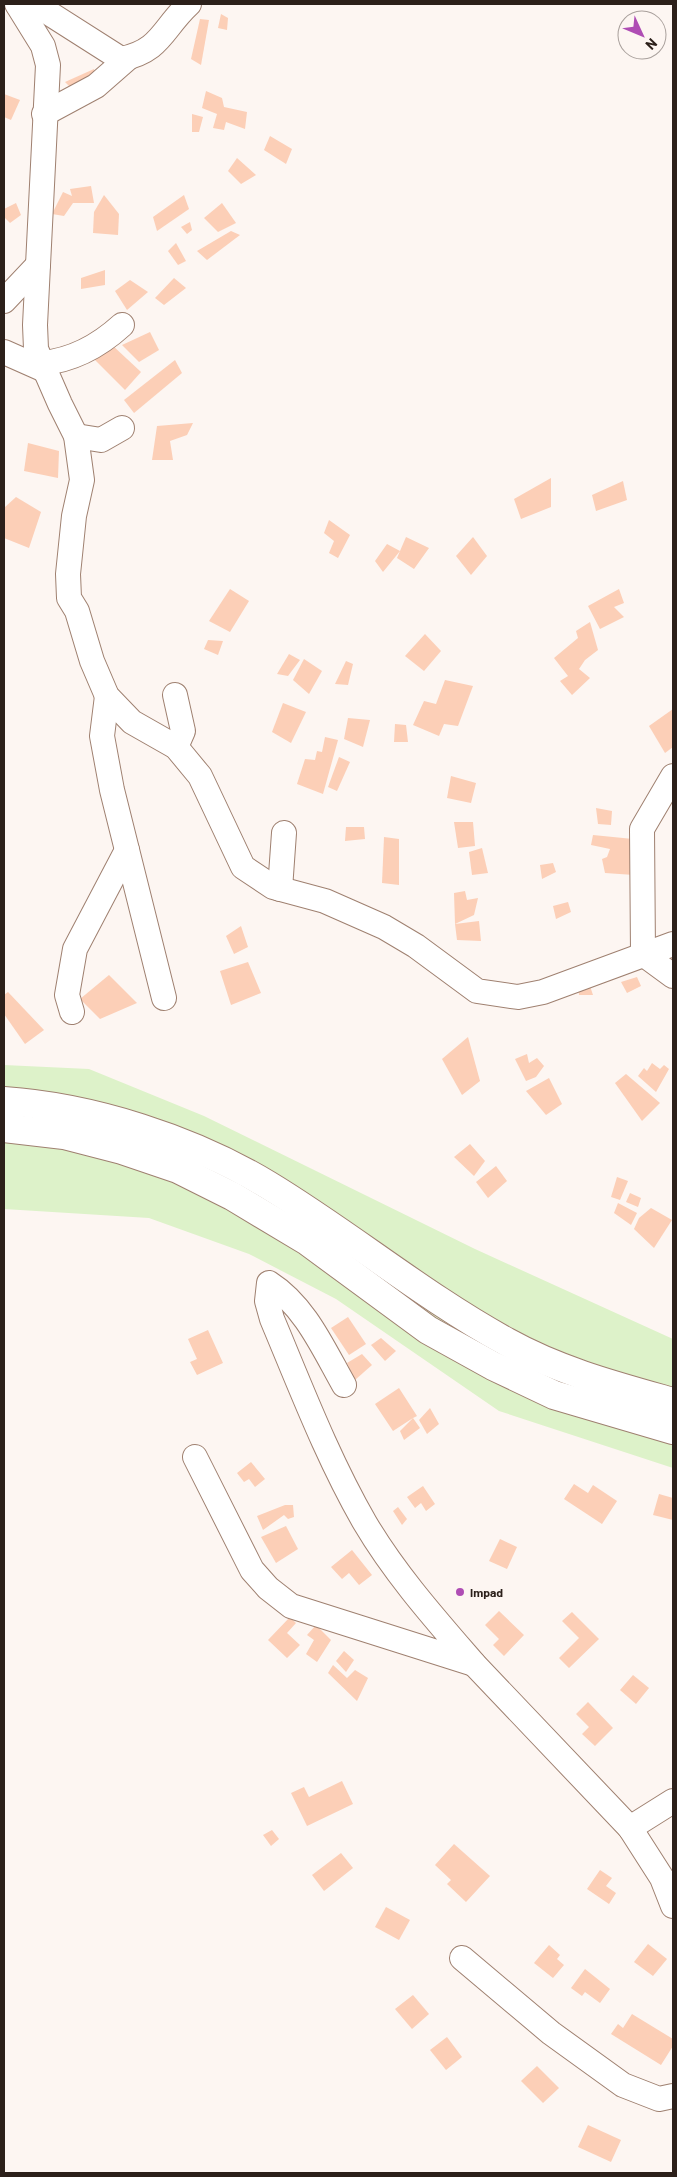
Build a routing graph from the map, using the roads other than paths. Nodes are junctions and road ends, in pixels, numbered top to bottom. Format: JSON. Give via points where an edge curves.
{"nodes":[{"id":1,"x":189,"y":4,"type":"edge"},
{"id":2,"x":17,"y":5,"type":"edge"},
{"id":3,"x":128,"y":58,"type":"junction"},
{"id":4,"x":44,"y":114,"type":"junction"},
{"id":5,"x":38,"y":265,"type":"junction"},
{"id":6,"x":4,"y":301,"type":"edge"},
{"id":7,"x":122,"y":325,"type":"dead end"},
{"id":8,"x":4,"y":352,"type":"edge"},
{"id":9,"x":45,"y":367,"type":"junction"},
{"id":10,"x":122,"y":428,"type":"dead end"},
{"id":11,"x":76,"y":436,"type":"junction"},
{"id":12,"x":175,"y":695,"type":"dead end"},
{"id":13,"x":107,"y":696,"type":"junction"},
{"id":14,"x":176,"y":747,"type":"junction"},
{"id":15,"x":673,"y":776,"type":"edge"},
{"id":16,"x":284,"y":833,"type":"dead end"},
{"id":17,"x":127,"y":850,"type":"junction"},
{"id":18,"x":280,"y":888,"type":"junction"},
{"id":19,"x":673,"y":944,"type":"edge"},
{"id":20,"x":643,"y":954,"type":"junction"},
{"id":21,"x":673,"y":976,"type":"edge"},
{"id":22,"x":164,"y":998,"type":"dead end"},
{"id":23,"x":72,"y":1012,"type":"dead end"},
{"id":24,"x":4,"y":1101,"type":"edge"},
{"id":25,"x":4,"y":1128,"type":"edge"},
{"id":26,"x":344,"y":1385,"type":"dead end"},
{"id":27,"x":673,"y":1402,"type":"edge"},
{"id":28,"x":673,"y":1430,"type":"edge"},
{"id":29,"x":195,"y":1457,"type":"dead end"},
{"id":30,"x":474,"y":1664,"type":"junction"},
{"id":31,"x":673,"y":1801,"type":"edge"},
{"id":32,"x":630,"y":1828,"type":"junction"},
{"id":33,"x":673,"y":1906,"type":"edge"},
{"id":34,"x":462,"y":1958,"type":"dead end"},
{"id":35,"x":673,"y":2096,"type":"edge"}],
"edges":[{"from":1,"to":3,"type":"street","via":[[157,43],[138,56]]},
{"from":2,"to":3,"type":"street","via":[[44,10],[121,59]]},
{"from":2,"to":4,"type":"street","via":[[43,46],[48,65]]},
{"from":3,"to":4,"type":"street","via":[[96,86]]},
{"from":4,"to":5,"type":"street"},
{"from":5,"to":6,"type":"street"},
{"from":5,"to":9,"type":"street","via":[[36,349]]},
{"from":7,"to":9,"type":"street","via":[[109,337],[76,356]]},
{"from":8,"to":9,"type":"street"},
{"from":9,"to":11,"type":"street"},
{"from":10,"to":11,"type":"street","via":[[101,440]]},
{"from":11,"to":13,"type":"street","via":[[82,480],[74,516],[69,598]]},
{"from":12,"to":14,"type":"street","via":[[183,732]]},
{"from":13,"to":14,"type":"street","via":[[132,722]]},
{"from":13,"to":17,"type":"street","via":[[102,736]]},
{"from":14,"to":18,"type":"street","via":[[200,776],[243,867]]},
{"from":15,"to":20,"type":"street","via":[[642,829]]},
{"from":16,"to":18,"type":"street"},
{"from":17,"to":22,"type":"street"},
{"from":17,"to":23,"type":"street","via":[[76,949],[67,995]]},
{"from":18,"to":20,"type":"street","via":[[325,900],[372,921],[416,946],[476,991],[518,997],[543,992]]},
{"from":19,"to":20,"type":"street"},
{"from":20,"to":21,"type":"street"},
{"from":24,"to":27,"type":"highway","via":[[99,1116],[185,1144],[267,1184],[428,1294],[508,1343],[585,1378]]},
{"from":25,"to":28,"type":"highway","via":[[64,1135],[178,1169],[232,1196],[307,1241],[428,1330],[493,1366],[554,1395]]},
{"from":26,"to":30,"type":"street","via":[[310,1324],[286,1294],[269,1283],[267,1301],[272,1319],[332,1458],[366,1524],[427,1610]]},
{"from":29,"to":30,"type":"street","via":[[252,1570],[290,1606]]},
{"from":30,"to":32,"type":"street"},
{"from":31,"to":32,"type":"street"},
{"from":32,"to":33,"type":"street","via":[[662,1878]]},
{"from":34,"to":35,"type":"street","via":[[551,2033],[623,2085],[659,2099]]}]}
